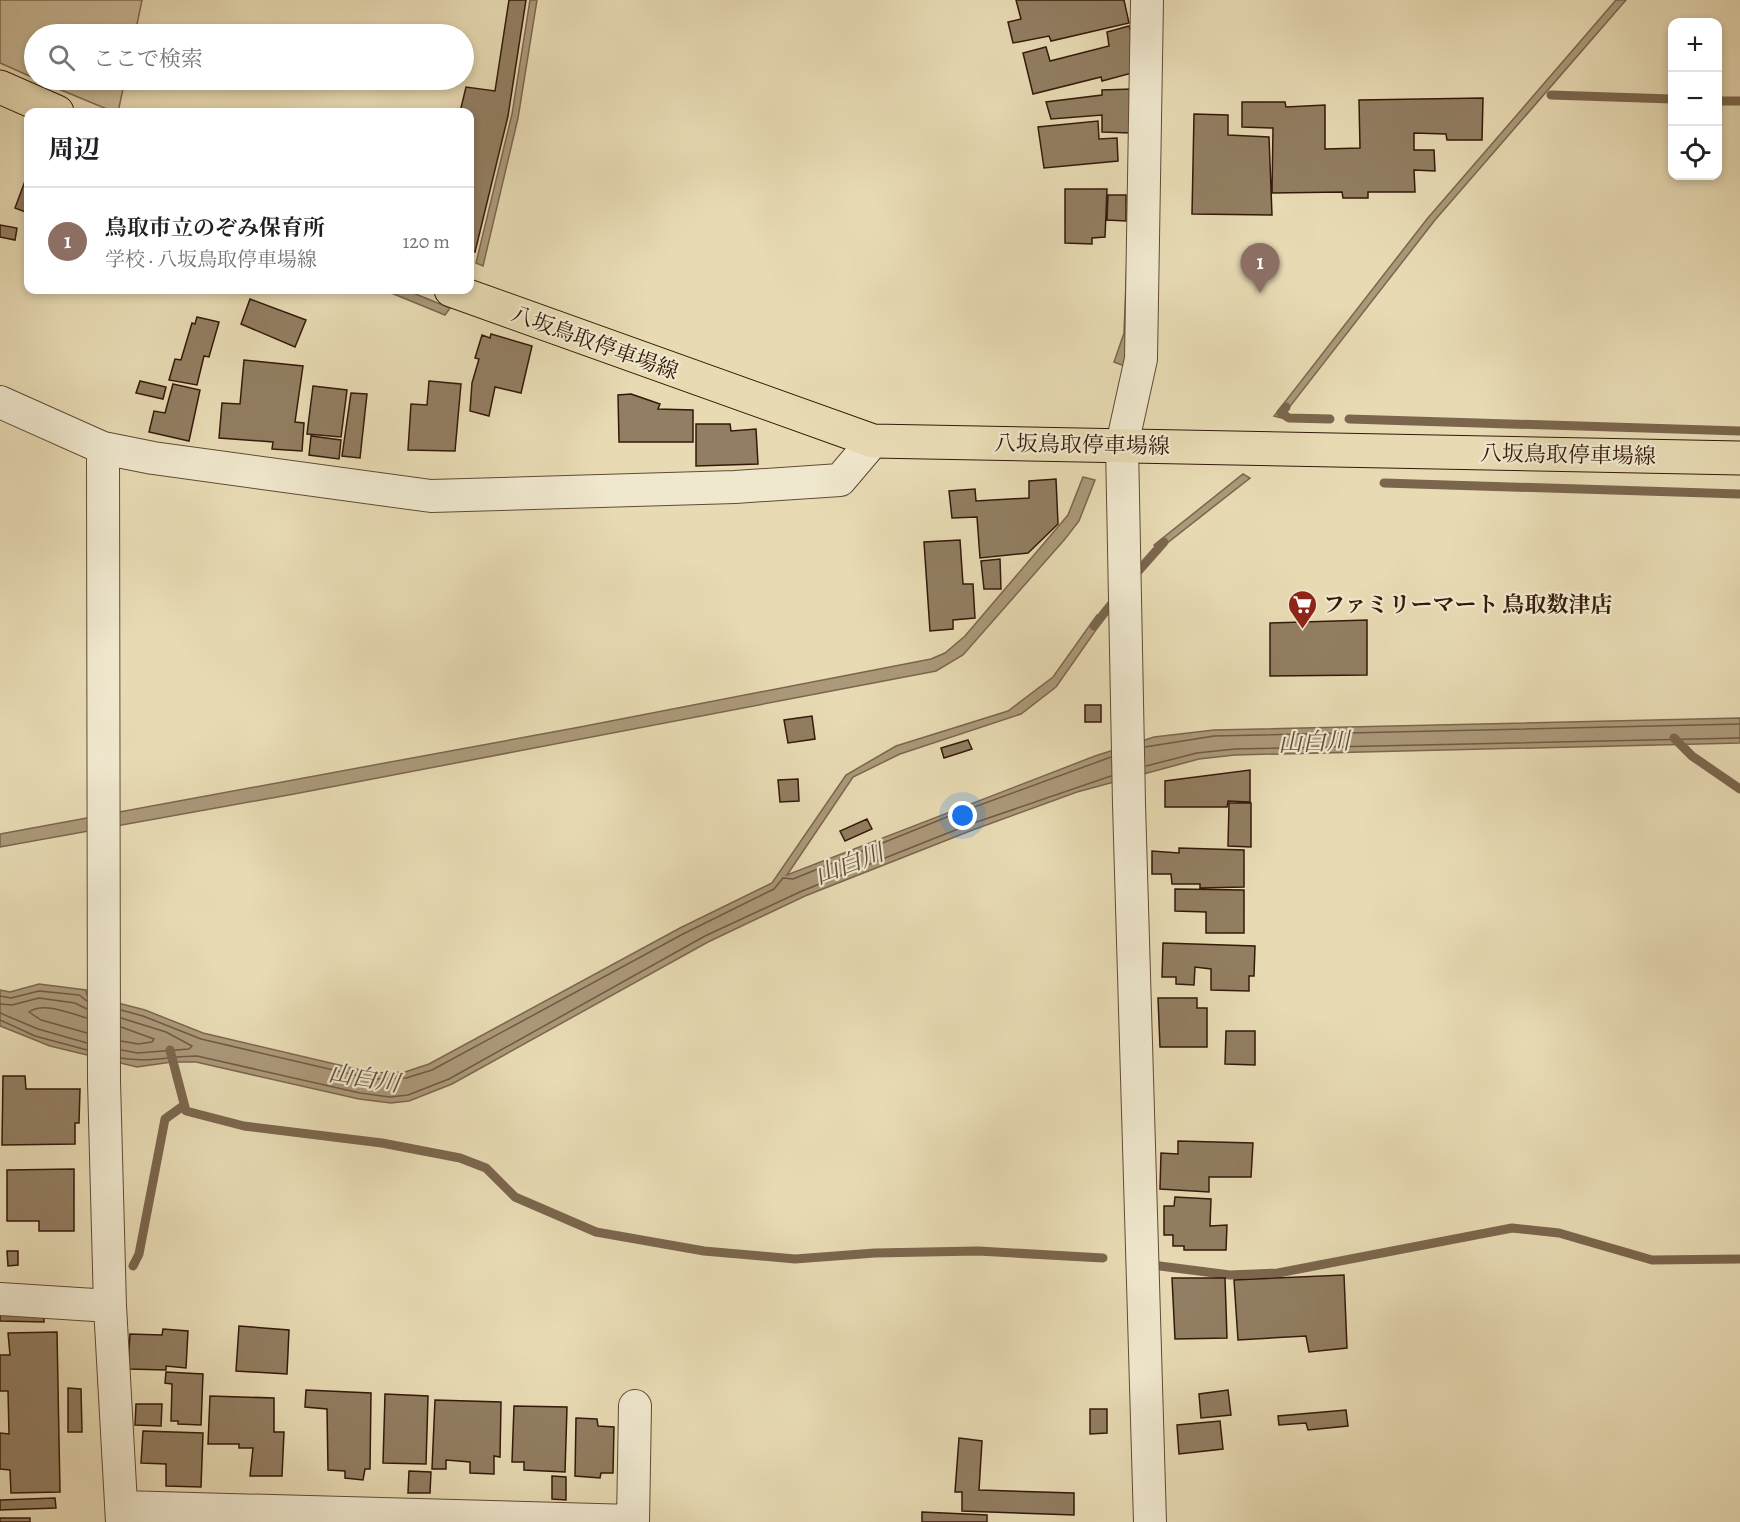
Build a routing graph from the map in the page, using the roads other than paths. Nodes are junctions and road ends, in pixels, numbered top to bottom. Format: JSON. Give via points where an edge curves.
{"nodes":[{"id":1,"x":1147,"y":0,"type":"edge"},
{"id":2,"x":0,"y":87,"type":"edge"},
{"id":3,"x":48,"y":108,"type":"edge"},
{"id":4,"x":462,"y":294,"type":"edge"},
{"id":5,"x":0,"y":402,"type":"edge"},
{"id":6,"x":873,"y":441,"type":"junction"},
{"id":7,"x":1122,"y":445,"type":"junction"},
{"id":8,"x":103,"y":448,"type":"junction"},
{"id":9,"x":1740,"y":458,"type":"edge"},
{"id":10,"x":0,"y":1299,"type":"edge"},
{"id":11,"x":110,"y":1306,"type":"junction"},
{"id":12,"x":635,"y":1406,"type":"dead end"},
{"id":13,"x":122,"y":1514,"type":"edge"},
{"id":14,"x":384,"y":1518,"type":"edge"},
{"id":15,"x":542,"y":1520,"type":"edge"},
{"id":16,"x":633,"y":1521,"type":"edge"},
{"id":17,"x":1150,"y":1522,"type":"edge"}],
"edges":[{"from":1,"to":7,"type":"street","via":[[1141,358]]},
{"from":2,"to":3,"type":"main road"},
{"from":4,"to":6,"type":"main road","name":"八坂鳥取停車場線"},
{"from":5,"to":8,"type":"street"},
{"from":6,"to":7,"type":"main road","name":"八坂鳥取停車場線"},
{"from":6,"to":8,"type":"street","via":[[840,480],[431,496]]},
{"from":7,"to":9,"type":"main road","name":"八坂鳥取停車場線"},
{"from":7,"to":17,"type":"street"},
{"from":8,"to":11,"type":"street","via":[[104,1081]]},
{"from":10,"to":11,"type":"street"},
{"from":11,"to":13,"type":"street"},
{"from":12,"to":16,"type":"street"},
{"from":13,"to":14,"type":"street"},
{"from":14,"to":15,"type":"street"},
{"from":15,"to":16,"type":"street"}]}
